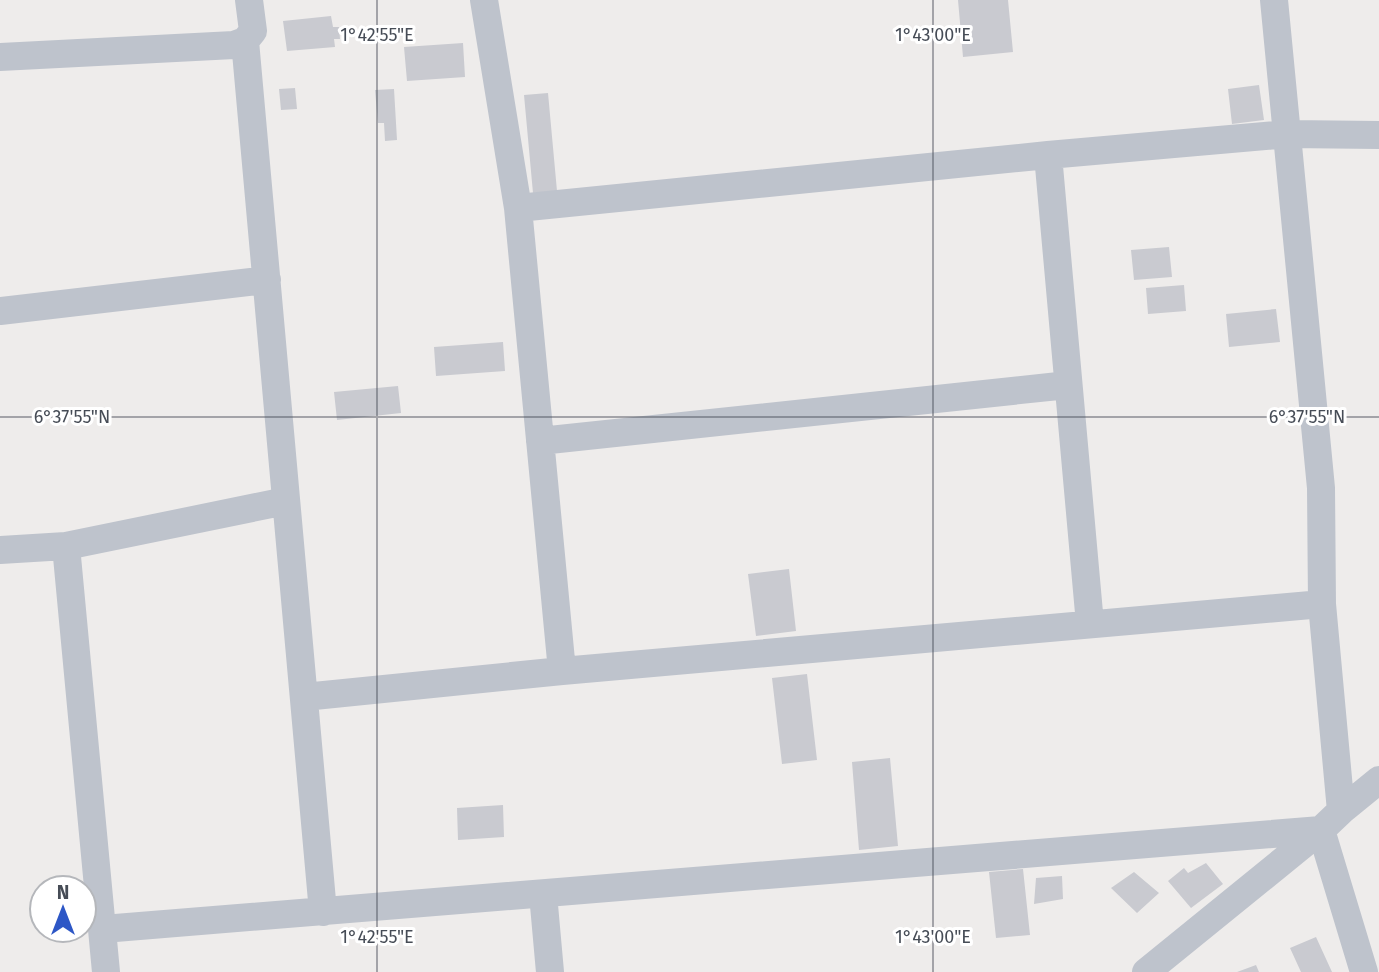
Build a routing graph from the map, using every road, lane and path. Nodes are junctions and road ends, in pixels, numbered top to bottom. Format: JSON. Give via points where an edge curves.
{"nodes":[{"id":1,"x":249,"y":0,"type":"edge"},
{"id":2,"x":484,"y":0,"type":"edge"},
{"id":3,"x":1275,"y":0,"type":"edge"},
{"id":4,"x":245,"y":41,"type":"junction"},
{"id":5,"x":0,"y":57,"type":"edge"},
{"id":6,"x":1287,"y":134,"type":"junction"},
{"id":7,"x":1379,"y":135,"type":"edge"},
{"id":8,"x":1048,"y":155,"type":"junction"},
{"id":9,"x":518,"y":208,"type":"junction"},
{"id":10,"x":267,"y":280,"type":"junction"},
{"id":11,"x":0,"y":311,"type":"edge"},
{"id":12,"x":1068,"y":385,"type":"junction"},
{"id":13,"x":540,"y":441,"type":"junction"},
{"id":14,"x":286,"y":501,"type":"junction"},
{"id":15,"x":66,"y":546,"type":"junction"},
{"id":16,"x":0,"y":550,"type":"edge"},
{"id":17,"x":1322,"y":604,"type":"junction"},
{"id":18,"x":1090,"y":624,"type":"junction"},
{"id":19,"x":562,"y":671,"type":"junction"},
{"id":20,"x":304,"y":697,"type":"junction"},
{"id":21,"x":1379,"y":780,"type":"edge"},
{"id":22,"x":1331,"y":821,"type":"junction"},
{"id":23,"x":543,"y":894,"type":"junction"},
{"id":24,"x":323,"y":912,"type":"junction"},
{"id":25,"x":103,"y":929,"type":"junction"},
{"id":26,"x":106,"y":972,"type":"edge"},
{"id":27,"x":550,"y":972,"type":"edge"},
{"id":28,"x":1146,"y":972,"type":"edge"},
{"id":29,"x":1364,"y":972,"type":"edge"}],
"edges":[{"from":1,"to":4,"type":"street","via":[[253,32]]},
{"from":2,"to":9,"type":"street"},
{"from":3,"to":6,"type":"street"},
{"from":4,"to":5,"type":"street"},
{"from":4,"to":10,"type":"street"},
{"from":6,"to":7,"type":"street"},
{"from":6,"to":8,"type":"street"},
{"from":6,"to":17,"type":"street","via":[[1321,488]]},
{"from":8,"to":9,"type":"street"},
{"from":8,"to":12,"type":"street"},
{"from":9,"to":13,"type":"street"},
{"from":10,"to":11,"type":"street"},
{"from":10,"to":14,"type":"street"},
{"from":12,"to":13,"type":"street"},
{"from":12,"to":18,"type":"street"},
{"from":13,"to":19,"type":"street"},
{"from":14,"to":15,"type":"street"},
{"from":14,"to":20,"type":"street"},
{"from":15,"to":16,"type":"street"},
{"from":15,"to":25,"type":"street"},
{"from":17,"to":18,"type":"street"},
{"from":17,"to":22,"type":"street"},
{"from":18,"to":19,"type":"street"},
{"from":19,"to":20,"type":"street"},
{"from":20,"to":24,"type":"street"},
{"from":21,"to":22,"type":"street"},
{"from":22,"to":23,"type":"street"},
{"from":22,"to":28,"type":"street"},
{"from":22,"to":29,"type":"street"},
{"from":23,"to":24,"type":"street"},
{"from":23,"to":27,"type":"street"},
{"from":24,"to":25,"type":"street"},
{"from":25,"to":26,"type":"street"}]}
